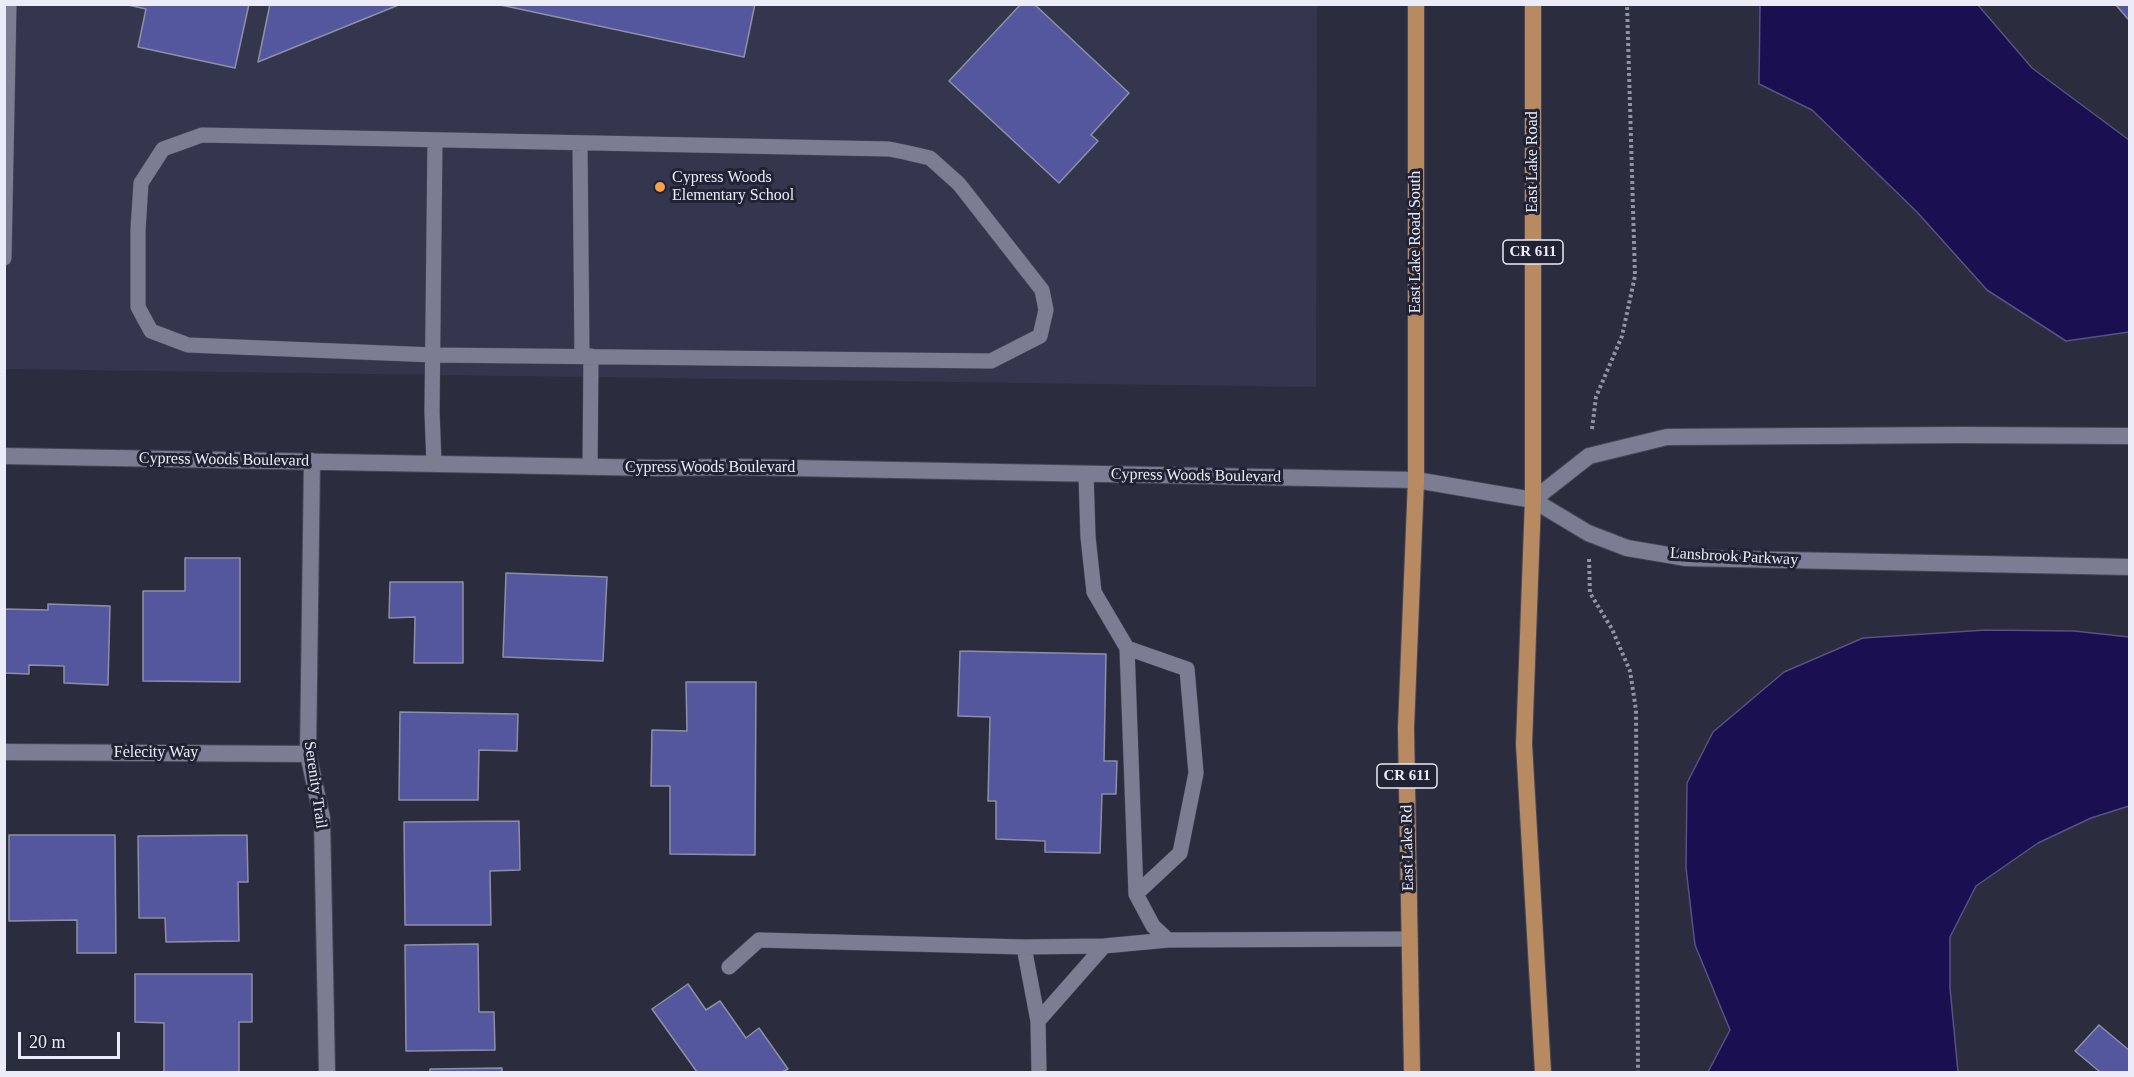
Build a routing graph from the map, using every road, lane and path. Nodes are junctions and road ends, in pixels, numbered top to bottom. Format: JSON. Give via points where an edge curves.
{"nodes":[{"id":1,"x":9,"y":4,"type":"edge"},
{"id":2,"x":1416,"y":4,"type":"edge"},
{"id":3,"x":1533,"y":4,"type":"edge"},
{"id":4,"x":435,"y":140,"type":"junction"},
{"id":5,"x":580,"y":143,"type":"junction"},
{"id":6,"x":4,"y":258,"type":"edge"},
{"id":7,"x":434,"y":355,"type":"junction"},
{"id":8,"x":587,"y":356,"type":"junction"},
{"id":9,"x":2130,"y":436,"type":"edge"},
{"id":10,"x":4,"y":456,"type":"edge"},
{"id":11,"x":312,"y":461,"type":"junction"},
{"id":12,"x":434,"y":464,"type":"junction"},
{"id":13,"x":590,"y":467,"type":"junction"},
{"id":14,"x":1086,"y":474,"type":"junction"},
{"id":15,"x":1416,"y":480,"type":"junction"},
{"id":16,"x":1533,"y":500,"type":"junction"},
{"id":17,"x":2130,"y":567,"type":"edge"},
{"id":18,"x":1127,"y":648,"type":"junction"},
{"id":19,"x":4,"y":752,"type":"edge"},
{"id":20,"x":308,"y":754,"type":"junction"},
{"id":21,"x":1136,"y":894,"type":"junction"},
{"id":22,"x":1410,"y":939,"type":"junction"},
{"id":23,"x":1168,"y":940,"type":"junction"},
{"id":24,"x":1104,"y":946,"type":"junction"},
{"id":25,"x":1024,"y":947,"type":"junction"},
{"id":26,"x":729,"y":967,"type":"dead end"},
{"id":27,"x":1038,"y":1021,"type":"junction"},
{"id":28,"x":327,"y":1072,"type":"edge"},
{"id":29,"x":1039,"y":1072,"type":"edge"},
{"id":30,"x":1412,"y":1072,"type":"edge"},
{"id":31,"x":1543,"y":1072,"type":"edge"}],
"edges":[{"from":1,"to":6,"type":"lane"},
{"from":2,"to":15,"type":"main road","name":"East Lake Road South","number":"CR 611"},
{"from":3,"to":16,"type":"main road","name":"East Lake Road","number":"CR 611"},
{"from":4,"to":5,"type":"lane"},
{"from":4,"to":7,"type":"lane"},
{"from":4,"to":7,"type":"lane","via":[[202,135],[163,149],[141,183],[138,252],[138,307],[151,331],[188,345]]},
{"from":5,"to":8,"type":"lane"},
{"from":5,"to":8,"type":"lane","via":[[889,149],[930,158],[959,184],[1042,290],[1046,310],[1040,336],[991,361]]},
{"from":7,"to":8,"type":"lane"},
{"from":7,"to":12,"type":"lane"},
{"from":8,"to":13,"type":"lane"},
{"from":9,"to":16,"type":"street","via":[[1667,437],[1589,456]]},
{"from":10,"to":11,"type":"street","name":"Cypress Woods Boulevard"},
{"from":11,"to":12,"type":"street","name":"Cypress Woods Boulevard"},
{"from":11,"to":20,"type":"street","name":"Serenity Trail"},
{"from":12,"to":13,"type":"street","name":"Cypress Woods Boulevard"},
{"from":13,"to":14,"type":"street","name":"Cypress Woods Boulevard","via":[[739,466]]},
{"from":14,"to":15,"type":"street","name":"Cypress Woods Boulevard"},
{"from":14,"to":18,"type":"lane","via":[[1094,592]]},
{"from":15,"to":16,"type":"street","name":"Cypress Woods Boulevard"},
{"from":15,"to":22,"type":"main road","name":"East Lake Rd","number":"CR 611","via":[[1406,728]]},
{"from":16,"to":17,"type":"street","name":"Lansbrook Parkway","via":[[1588,533],[1627,548],[1686,558]]},
{"from":16,"to":31,"type":"main road","number":"CR 611","via":[[1524,744]]},
{"from":18,"to":21,"type":"lane"},
{"from":18,"to":21,"type":"lane","via":[[1187,669],[1196,773],[1180,853]]},
{"from":19,"to":20,"type":"street","name":"Felecity Way"},
{"from":20,"to":28,"type":"street","name":"Serenity Trail","via":[[322,818]]},
{"from":21,"to":23,"type":"lane","via":[[1154,926]]},
{"from":22,"to":23,"type":"lane"},
{"from":22,"to":30,"type":"main road","name":"East Lake Rd","number":"CR 611"},
{"from":23,"to":24,"type":"lane"},
{"from":24,"to":25,"type":"lane"},
{"from":24,"to":27,"type":"lane"},
{"from":25,"to":26,"type":"lane","via":[[759,940]]},
{"from":25,"to":27,"type":"lane"},
{"from":27,"to":29,"type":"lane"}]}
